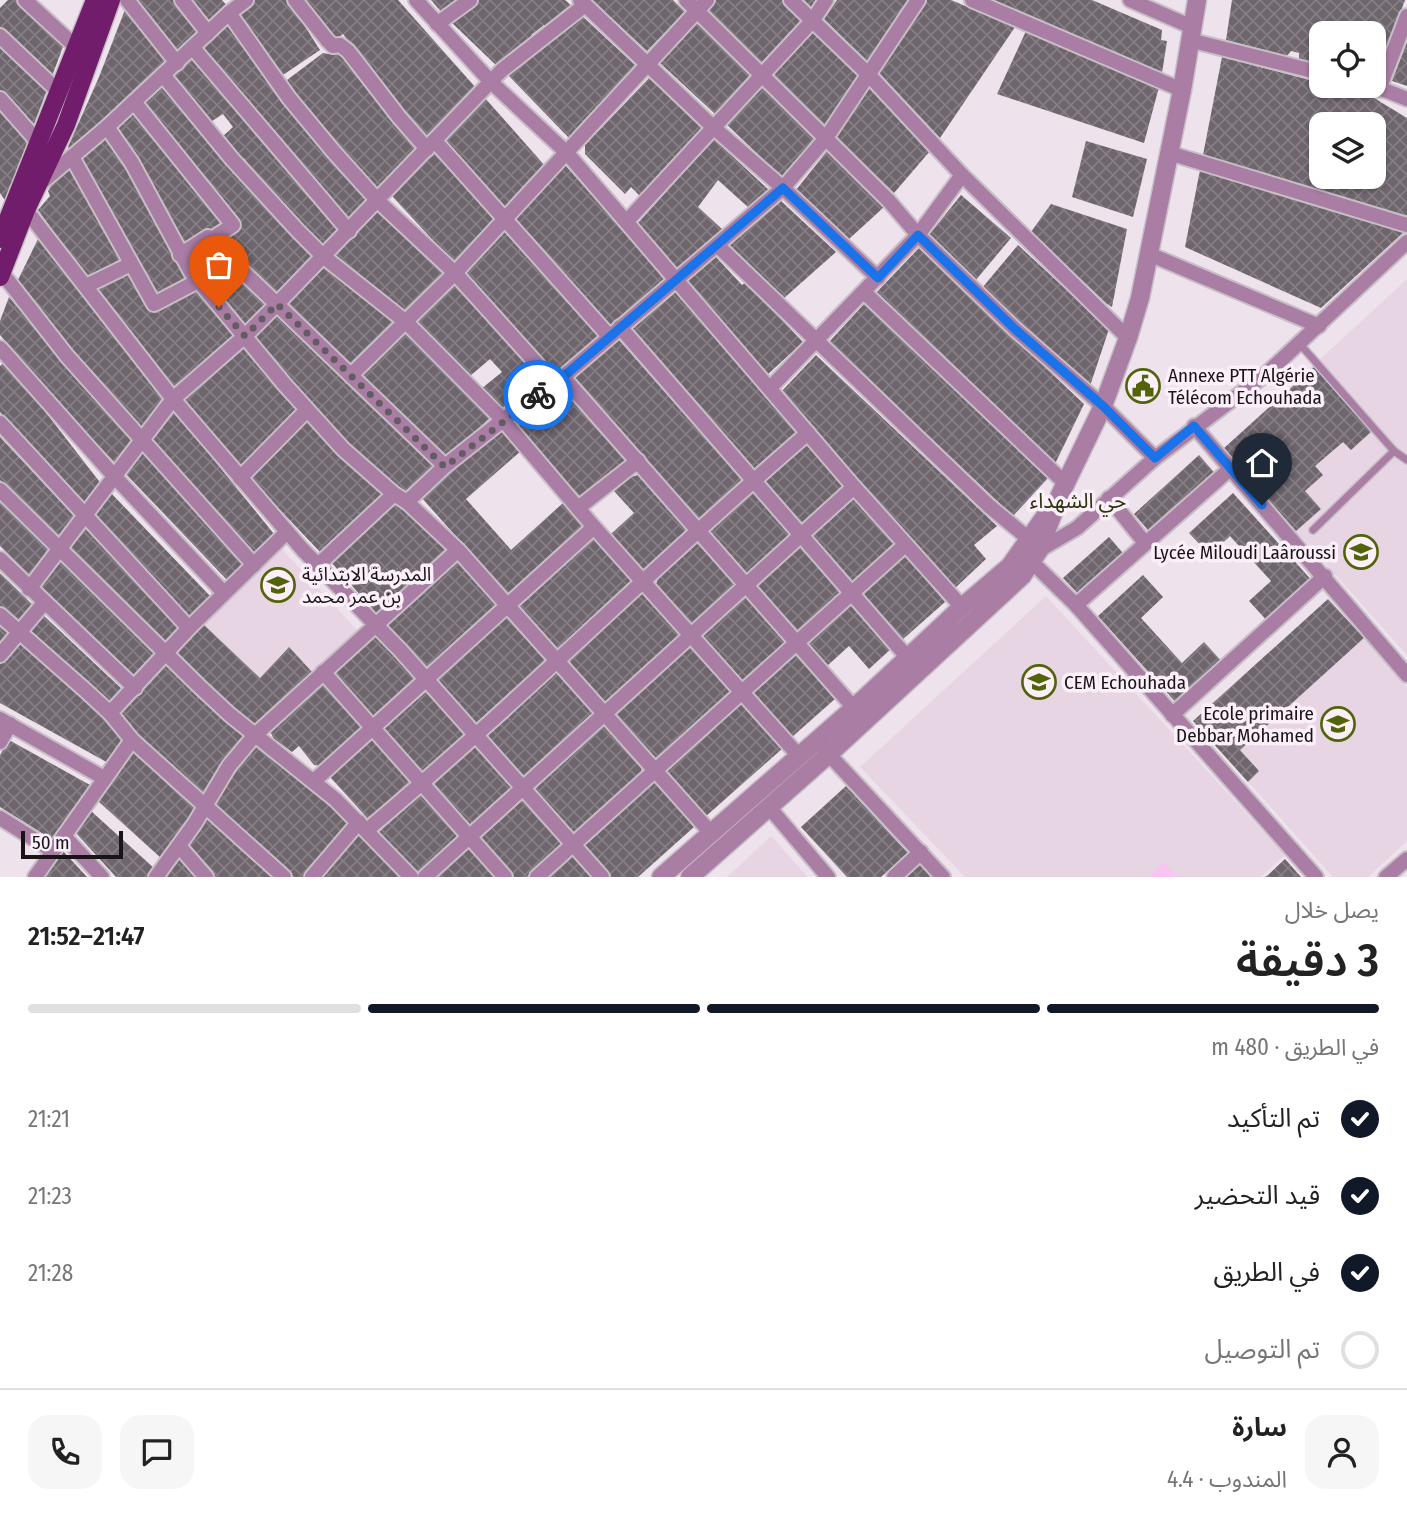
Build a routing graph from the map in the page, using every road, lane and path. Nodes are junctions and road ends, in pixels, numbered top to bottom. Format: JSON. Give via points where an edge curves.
{"nodes":[{"id":1,"x":25,"y":0,"type":"edge"},
{"id":2,"x":111,"y":0,"type":"edge"},
{"id":3,"x":127,"y":0,"type":"edge"},
{"id":4,"x":182,"y":0,"type":"edge"},
{"id":5,"x":295,"y":0,"type":"edge"},
{"id":6,"x":416,"y":0,"type":"edge"},
{"id":7,"x":470,"y":0,"type":"edge"},
{"id":8,"x":686,"y":0,"type":"edge"},
{"id":9,"x":791,"y":0,"type":"edge"},
{"id":10,"x":826,"y":0,"type":"edge"},
{"id":11,"x":918,"y":0,"type":"edge"},
{"id":12,"x":972,"y":0,"type":"edge"},
{"id":13,"x":1130,"y":0,"type":"edge"},
{"id":14,"x":1197,"y":0,"type":"edge"},
{"id":15,"x":583,"y":2,"type":"edge"},
{"id":16,"x":89,"y":3,"type":"edge"},
{"id":17,"x":236,"y":5,"type":"edge"},
{"id":18,"x":702,"y":6,"type":"edge"},
{"id":19,"x":1407,"y":16,"type":"edge"},
{"id":20,"x":813,"y":20,"type":"junction"},
{"id":21,"x":437,"y":24,"type":"junction"},
{"id":22,"x":208,"y":33,"type":"junction"},
{"id":23,"x":1191,"y":34,"type":"junction"},
{"id":24,"x":0,"y":36,"type":"edge"},
{"id":25,"x":193,"y":48,"type":"junction"},
{"id":26,"x":84,"y":51,"type":"junction"},
{"id":27,"x":177,"y":63,"type":"junction"},
{"id":28,"x":649,"y":64,"type":"junction"},
{"id":29,"x":1386,"y":65,"type":"edge"},
{"id":30,"x":1309,"y":69,"type":"edge"},
{"id":31,"x":868,"y":74,"type":"junction"},
{"id":32,"x":163,"y":75,"type":"junction"},
{"id":33,"x":762,"y":75,"type":"junction"},
{"id":34,"x":491,"y":82,"type":"junction"},
{"id":35,"x":1182,"y":90,"type":"junction"},
{"id":36,"x":1386,"y":90,"type":"edge"},
{"id":37,"x":59,"y":92,"type":"junction"},
{"id":38,"x":0,"y":99,"type":"edge"},
{"id":39,"x":1407,"y":99,"type":"edge"},
{"id":40,"x":134,"y":102,"type":"junction"},
{"id":41,"x":107,"y":127,"type":"junction"},
{"id":42,"x":713,"y":127,"type":"junction"},
{"id":43,"x":827,"y":138,"type":"junction"},
{"id":44,"x":38,"y":142,"type":"junction"},
{"id":45,"x":431,"y":145,"type":"junction"},
{"id":46,"x":567,"y":153,"type":"junction"},
{"id":47,"x":1169,"y":153,"type":"junction"},
{"id":48,"x":72,"y":157,"type":"junction"},
{"id":49,"x":962,"y":175,"type":"junction"},
{"id":50,"x":39,"y":185,"type":"junction"},
{"id":51,"x":783,"y":188,"type":"junction"},
{"id":52,"x":378,"y":201,"type":"junction"},
{"id":53,"x":12,"y":209,"type":"edge"},
{"id":54,"x":505,"y":220,"type":"junction"},
{"id":55,"x":627,"y":221,"type":"junction"},
{"id":56,"x":1407,"y":225,"type":"edge"},
{"id":57,"x":349,"y":232,"type":"junction"},
{"id":58,"x":918,"y":235,"type":"junction"},
{"id":59,"x":0,"y":239,"type":"edge"},
{"id":60,"x":212,"y":239,"type":"junction"},
{"id":61,"x":1407,"y":242,"type":"edge"},
{"id":62,"x":717,"y":245,"type":"junction"},
{"id":63,"x":1149,"y":254,"type":"junction"},
{"id":64,"x":180,"y":255,"type":"junction"},
{"id":65,"x":324,"y":257,"type":"junction"},
{"id":66,"x":131,"y":264,"type":"junction"},
{"id":67,"x":455,"y":274,"type":"junction"},
{"id":68,"x":1,"y":275,"type":"edge"},
{"id":69,"x":878,"y":278,"type":"junction"},
{"id":70,"x":676,"y":279,"type":"junction"},
{"id":71,"x":198,"y":281,"type":"junction"},
{"id":72,"x":86,"y":286,"type":"junction"},
{"id":73,"x":864,"y":292,"type":"junction"},
{"id":74,"x":277,"y":304,"type":"junction"},
{"id":75,"x":406,"y":322,"type":"junction"},
{"id":76,"x":1319,"y":326,"type":"junction"},
{"id":77,"x":615,"y":331,"type":"junction"},
{"id":78,"x":245,"y":336,"type":"junction"},
{"id":79,"x":1128,"y":338,"type":"junction"},
{"id":80,"x":817,"y":342,"type":"junction"},
{"id":81,"x":1300,"y":344,"type":"junction"},
{"id":82,"x":0,"y":348,"type":"edge"},
{"id":83,"x":352,"y":375,"type":"junction"},
{"id":84,"x":559,"y":381,"type":"junction"},
{"id":85,"x":770,"y":388,"type":"junction"},
{"id":86,"x":173,"y":399,"type":"junction"},
{"id":87,"x":1103,"y":406,"type":"junction"},
{"id":88,"x":307,"y":410,"type":"junction"},
{"id":89,"x":503,"y":420,"type":"junction"},
{"id":90,"x":0,"y":423,"type":"edge"},
{"id":91,"x":1194,"y":426,"type":"junction"},
{"id":92,"x":808,"y":433,"type":"junction"},
{"id":93,"x":140,"y":440,"type":"junction"},
{"id":94,"x":1394,"y":451,"type":"junction"},
{"id":95,"x":1155,"y":458,"type":"junction"},
{"id":96,"x":1407,"y":460,"type":"edge"},
{"id":97,"x":638,"y":461,"type":"junction"},
{"id":98,"x":445,"y":467,"type":"junction"},
{"id":99,"x":1230,"y":469,"type":"junction"},
{"id":100,"x":114,"y":476,"type":"junction"},
{"id":101,"x":240,"y":478,"type":"junction"},
{"id":102,"x":752,"y":481,"type":"junction"},
{"id":103,"x":854,"y":487,"type":"junction"},
{"id":104,"x":0,"y":490,"type":"edge"},
{"id":105,"x":1063,"y":490,"type":"junction"},
{"id":106,"x":400,"y":498,"type":"junction"},
{"id":107,"x":1109,"y":498,"type":"junction"},
{"id":108,"x":578,"y":508,"type":"junction"},
{"id":109,"x":85,"y":515,"type":"junction"},
{"id":110,"x":594,"y":527,"type":"junction"},
{"id":111,"x":1313,"y":530,"type":"dead end"},
{"id":112,"x":698,"y":531,"type":"junction"},
{"id":113,"x":287,"y":532,"type":"junction"},
{"id":114,"x":801,"y":536,"type":"junction"},
{"id":115,"x":1145,"y":543,"type":"junction"},
{"id":116,"x":905,"y":545,"type":"junction"},
{"id":117,"x":60,"y":550,"type":"junction"},
{"id":118,"x":458,"y":550,"type":"junction"},
{"id":119,"x":1034,"y":550,"type":"junction"},
{"id":120,"x":0,"y":559,"type":"edge"},
{"id":121,"x":254,"y":565,"type":"junction"},
{"id":122,"x":318,"y":565,"type":"junction"},
{"id":123,"x":1325,"y":576,"type":"junction"},
{"id":124,"x":643,"y":581,"type":"junction"},
{"id":125,"x":746,"y":586,"type":"junction"},
{"id":126,"x":29,"y":589,"type":"junction"},
{"id":127,"x":224,"y":593,"type":"junction"},
{"id":128,"x":851,"y":593,"type":"junction"},
{"id":129,"x":44,"y":603,"type":"junction"},
{"id":130,"x":1076,"y":605,"type":"junction"},
{"id":131,"x":507,"y":606,"type":"junction"},
{"id":132,"x":962,"y":607,"type":"junction"},
{"id":133,"x":0,"y":615,"type":"edge"},
{"id":134,"x":376,"y":625,"type":"junction"},
{"id":135,"x":189,"y":628,"type":"junction"},
{"id":136,"x":19,"y":632,"type":"junction"},
{"id":137,"x":691,"y":636,"type":"junction"},
{"id":138,"x":796,"y":642,"type":"junction"},
{"id":139,"x":164,"y":654,"type":"junction"},
{"id":140,"x":0,"y":655,"type":"edge"},
{"id":141,"x":908,"y":658,"type":"junction"},
{"id":142,"x":556,"y":660,"type":"junction"},
{"id":143,"x":323,"y":672,"type":"junction"},
{"id":144,"x":1407,"y":675,"type":"edge"},
{"id":145,"x":427,"y":680,"type":"junction"},
{"id":146,"x":135,"y":688,"type":"junction"},
{"id":147,"x":742,"y":691,"type":"junction"},
{"id":148,"x":854,"y":708,"type":"junction"},
{"id":149,"x":110,"y":713,"type":"junction"},
{"id":150,"x":604,"y":715,"type":"junction"},
{"id":151,"x":1172,"y":715,"type":"junction"},
{"id":152,"x":5,"y":722,"type":"edge"},
{"id":153,"x":374,"y":728,"type":"junction"},
{"id":154,"x":255,"y":734,"type":"junction"},
{"id":155,"x":476,"y":734,"type":"junction"},
{"id":156,"x":132,"y":740,"type":"junction"},
{"id":157,"x":816,"y":740,"type":"junction"},
{"id":158,"x":0,"y":742,"type":"edge"},
{"id":159,"x":829,"y":754,"type":"junction"},
{"id":160,"x":799,"y":756,"type":"junction"},
{"id":161,"x":655,"y":770,"type":"junction"},
{"id":162,"x":104,"y":778,"type":"junction"},
{"id":163,"x":314,"y":781,"type":"junction"},
{"id":164,"x":422,"y":784,"type":"junction"},
{"id":165,"x":524,"y":789,"type":"junction"},
{"id":166,"x":206,"y":805,"type":"junction"},
{"id":167,"x":769,"y":807,"type":"junction"},
{"id":168,"x":0,"y":818,"type":"edge"},
{"id":169,"x":363,"y":826,"type":"junction"},
{"id":170,"x":711,"y":833,"type":"junction"},
{"id":171,"x":64,"y":836,"type":"junction"},
{"id":172,"x":470,"y":838,"type":"junction"},
{"id":173,"x":573,"y":845,"type":"junction"},
{"id":174,"x":179,"y":846,"type":"junction"},
{"id":175,"x":53,"y":851,"type":"junction"},
{"id":176,"x":921,"y":852,"type":"junction"},
{"id":177,"x":1407,"y":859,"type":"edge"},
{"id":178,"x":35,"y":877,"type":"edge"},
{"id":179,"x":103,"y":877,"type":"edge"},
{"id":180,"x":156,"y":877,"type":"edge"},
{"id":181,"x":206,"y":877,"type":"edge"},
{"id":182,"x":284,"y":877,"type":"edge"},
{"id":183,"x":312,"y":877,"type":"edge"},
{"id":184,"x":411,"y":877,"type":"edge"},
{"id":185,"x":425,"y":877,"type":"edge"},
{"id":186,"x":505,"y":877,"type":"edge"},
{"id":187,"x":537,"y":877,"type":"edge"},
{"id":188,"x":602,"y":877,"type":"edge"},
{"id":189,"x":661,"y":877,"type":"edge"},
{"id":190,"x":690,"y":877,"type":"edge"},
{"id":191,"x":828,"y":877,"type":"edge"},
{"id":192,"x":894,"y":877,"type":"edge"},
{"id":193,"x":943,"y":877,"type":"edge"},
{"id":194,"x":1316,"y":877,"type":"edge"},
{"id":195,"x":1386,"y":877,"type":"edge"}],
"edges":[{"from":1,"to":26,"type":"street"},
{"from":2,"to":26,"type":"main road"},
{"from":3,"to":27,"type":"street"},
{"from":4,"to":22,"type":"street"},
{"from":5,"to":45,"type":"street","via":[[327,40],[348,51],[398,117]]},
{"from":6,"to":21,"type":"street"},
{"from":7,"to":21,"type":"street"},
{"from":8,"to":18,"type":"street"},
{"from":9,"to":20,"type":"street"},
{"from":10,"to":20,"type":"street"},
{"from":11,"to":31,"type":"street"},
{"from":12,"to":35,"type":"street"},
{"from":13,"to":23,"type":"street"},
{"from":14,"to":23,"type":"street"},
{"from":15,"to":28,"type":"street"},
{"from":15,"to":34,"type":"street"},
{"from":16,"to":26,"type":"main road"},
{"from":17,"to":22,"type":"street"},
{"from":17,"to":52,"type":"street","via":[[289,98]]},
{"from":18,"to":28,"type":"street"},
{"from":18,"to":33,"type":"street"},
{"from":19,"to":29,"type":"street"},
{"from":20,"to":31,"type":"street"},
{"from":20,"to":33,"type":"street"},
{"from":21,"to":34,"type":"street"},
{"from":22,"to":25,"type":"street"},
{"from":23,"to":30,"type":"street"},
{"from":23,"to":35,"type":"street"},
{"from":24,"to":37,"type":"street"},
{"from":25,"to":27,"type":"street"},
{"from":25,"to":57,"type":"street"},
{"from":26,"to":37,"type":"main road"},
{"from":26,"to":50,"type":"main road","via":[[66,125]]},
{"from":27,"to":32,"type":"street"},
{"from":28,"to":42,"type":"street"},
{"from":28,"to":46,"type":"street"},
{"from":31,"to":43,"type":"street"},
{"from":31,"to":49,"type":"street"},
{"from":32,"to":40,"type":"street"},
{"from":32,"to":65,"type":"street","via":[[232,159]]},
{"from":33,"to":42,"type":"street"},
{"from":33,"to":43,"type":"street"},
{"from":34,"to":45,"type":"street"},
{"from":34,"to":46,"type":"street"},
{"from":35,"to":47,"type":"street"},
{"from":36,"to":39,"type":"street"},
{"from":37,"to":44,"type":"main road"},
{"from":38,"to":44,"type":"street"},
{"from":40,"to":41,"type":"street"},
{"from":40,"to":60,"type":"street","via":[[233,225]]},
{"from":41,"to":48,"type":"street"},
{"from":41,"to":64,"type":"street","via":[[138,174]]},
{"from":42,"to":51,"type":"street"},
{"from":42,"to":55,"type":"street"},
{"from":43,"to":51,"type":"street"},
{"from":43,"to":58,"type":"street"},
{"from":44,"to":53,"type":"main road"},
{"from":45,"to":52,"type":"street"},
{"from":45,"to":54,"type":"street"},
{"from":46,"to":54,"type":"street"},
{"from":46,"to":55,"type":"street"},
{"from":47,"to":56,"type":"street"},
{"from":47,"to":63,"type":"street"},
{"from":48,"to":50,"type":"street"},
{"from":48,"to":66,"type":"street"},
{"from":49,"to":58,"type":"street"},
{"from":49,"to":79,"type":"street"},
{"from":50,"to":53,"type":"main road"},
{"from":51,"to":62,"type":"street"},
{"from":51,"to":69,"type":"street"},
{"from":52,"to":57,"type":"street"},
{"from":52,"to":67,"type":"street"},
{"from":53,"to":59,"type":"main road"},
{"from":53,"to":68,"type":"main road"},
{"from":53,"to":72,"type":"street"},
{"from":54,"to":67,"type":"street"},
{"from":54,"to":77,"type":"street"},
{"from":55,"to":70,"type":"street"},
{"from":57,"to":65,"type":"street"},
{"from":58,"to":69,"type":"street"},
{"from":58,"to":87,"type":"street"},
{"from":60,"to":64,"type":"street","via":[[208,237]]},
{"from":60,"to":74,"type":"street"},
{"from":61,"to":76,"type":"street"},
{"from":62,"to":70,"type":"street"},
{"from":62,"to":80,"type":"street"},
{"from":63,"to":76,"type":"street"},
{"from":63,"to":79,"type":"street"},
{"from":64,"to":71,"type":"street"},
{"from":65,"to":74,"type":"street"},
{"from":65,"to":75,"type":"street"},
{"from":66,"to":71,"type":"street","via":[[154,303]]},
{"from":66,"to":72,"type":"street"},
{"from":67,"to":75,"type":"street"},
{"from":67,"to":84,"type":"street"},
{"from":68,"to":93,"type":"street"},
{"from":69,"to":73,"type":"street"},
{"from":70,"to":77,"type":"street"},
{"from":70,"to":85,"type":"street"},
{"from":71,"to":78,"type":"street"},
{"from":72,"to":86,"type":"street"},
{"from":73,"to":80,"type":"street"},
{"from":73,"to":105,"type":"street"},
{"from":74,"to":78,"type":"street"},
{"from":74,"to":83,"type":"street"},
{"from":75,"to":83,"type":"street"},
{"from":75,"to":89,"type":"street"},
{"from":76,"to":81,"type":"street"},
{"from":77,"to":84,"type":"street"},
{"from":77,"to":102,"type":"street"},
{"from":78,"to":86,"type":"street"},
{"from":78,"to":88,"type":"street"},
{"from":79,"to":87,"type":"street"},
{"from":80,"to":85,"type":"street"},
{"from":80,"to":119,"type":"street"},
{"from":81,"to":91,"type":"street"},
{"from":81,"to":94,"type":"lane"},
{"from":82,"to":100,"type":"street"},
{"from":83,"to":98,"type":"street"},
{"from":84,"to":89,"type":"street"},
{"from":84,"to":97,"type":"street"},
{"from":85,"to":92,"type":"street"},
{"from":86,"to":93,"type":"street"},
{"from":86,"to":101,"type":"street"},
{"from":87,"to":95,"type":"street"},
{"from":87,"to":105,"type":"street"},
{"from":88,"to":101,"type":"street"},
{"from":88,"to":106,"type":"street","via":[[343,449]]},
{"from":89,"to":98,"type":"street"},
{"from":89,"to":108,"type":"street"},
{"from":90,"to":109,"type":"street"},
{"from":91,"to":95,"type":"street"},
{"from":91,"to":99,"type":"street"},
{"from":92,"to":102,"type":"street"},
{"from":92,"to":103,"type":"street"},
{"from":93,"to":100,"type":"street"},
{"from":93,"to":121,"type":"street"},
{"from":94,"to":96,"type":"lane"},
{"from":94,"to":111,"type":"lane"},
{"from":95,"to":107,"type":"street"},
{"from":97,"to":108,"type":"street"},
{"from":97,"to":112,"type":"street"},
{"from":98,"to":106,"type":"street"},
{"from":99,"to":115,"type":"street"},
{"from":99,"to":123,"type":"street"},
{"from":100,"to":109,"type":"street"},
{"from":100,"to":127,"type":"street"},
{"from":101,"to":113,"type":"street"},
{"from":102,"to":112,"type":"street"},
{"from":102,"to":114,"type":"street"},
{"from":103,"to":114,"type":"street"},
{"from":103,"to":116,"type":"street"},
{"from":104,"to":117,"type":"street"},
{"from":105,"to":119,"type":"street"},
{"from":106,"to":118,"type":"street"},
{"from":106,"to":122,"type":"street"},
{"from":107,"to":115,"type":"street"},
{"from":107,"to":119,"type":"street","via":[[1077,528]]},
{"from":108,"to":110,"type":"street"},
{"from":109,"to":117,"type":"street"},
{"from":109,"to":135,"type":"street"},
{"from":110,"to":124,"type":"street"},
{"from":110,"to":131,"type":"street"},
{"from":112,"to":124,"type":"street"},
{"from":112,"to":125,"type":"street"},
{"from":113,"to":121,"type":"street"},
{"from":113,"to":122,"type":"street"},
{"from":114,"to":125,"type":"street"},
{"from":114,"to":128,"type":"street"},
{"from":115,"to":130,"type":"street"},
{"from":116,"to":128,"type":"street"},
{"from":116,"to":132,"type":"street"},
{"from":117,"to":126,"type":"street"},
{"from":117,"to":139,"type":"street"},
{"from":118,"to":131,"type":"street"},
{"from":118,"to":134,"type":"street"},
{"from":119,"to":130,"type":"street"},
{"from":119,"to":132,"type":"street"},
{"from":119,"to":159,"type":"street","via":[[1022,576]]},
{"from":120,"to":126,"type":"street"},
{"from":121,"to":127,"type":"street"},
{"from":122,"to":134,"type":"street"},
{"from":123,"to":144,"type":"street"},
{"from":123,"to":151,"type":"street"},
{"from":124,"to":137,"type":"street"},
{"from":124,"to":142,"type":"street"},
{"from":125,"to":137,"type":"street"},
{"from":125,"to":138,"type":"street"},
{"from":126,"to":129,"type":"street"},
{"from":127,"to":135,"type":"street"},
{"from":128,"to":138,"type":"street"},
{"from":128,"to":141,"type":"street"},
{"from":129,"to":136,"type":"street"},
{"from":129,"to":146,"type":"street"},
{"from":130,"to":151,"type":"street"},
{"from":131,"to":142,"type":"street"},
{"from":131,"to":145,"type":"street"},
{"from":132,"to":141,"type":"street"},
{"from":133,"to":136,"type":"street"},
{"from":134,"to":143,"type":"street"},
{"from":134,"to":145,"type":"street"},
{"from":135,"to":139,"type":"street"},
{"from":136,"to":140,"type":"street"},
{"from":136,"to":149,"type":"street"},
{"from":137,"to":147,"type":"street"},
{"from":137,"to":150,"type":"street"},
{"from":138,"to":147,"type":"street"},
{"from":138,"to":148,"type":"street"},
{"from":139,"to":146,"type":"street"},
{"from":139,"to":154,"type":"street"},
{"from":141,"to":148,"type":"street"},
{"from":142,"to":150,"type":"street"},
{"from":142,"to":155,"type":"street"},
{"from":143,"to":153,"type":"street"},
{"from":143,"to":154,"type":"street"},
{"from":145,"to":153,"type":"street"},
{"from":145,"to":155,"type":"street"},
{"from":146,"to":149,"type":"street"},
{"from":147,"to":160,"type":"street"},
{"from":147,"to":161,"type":"street"},
{"from":148,"to":157,"type":"street"},
{"from":149,"to":156,"type":"street"},
{"from":150,"to":161,"type":"street"},
{"from":150,"to":165,"type":"street"},
{"from":151,"to":194,"type":"street"},
{"from":152,"to":158,"type":"street"},
{"from":152,"to":162,"type":"street"},
{"from":153,"to":163,"type":"street"},
{"from":153,"to":164,"type":"street"},
{"from":154,"to":163,"type":"street"},
{"from":154,"to":166,"type":"street"},
{"from":155,"to":164,"type":"street"},
{"from":155,"to":165,"type":"street"},
{"from":156,"to":162,"type":"street"},
{"from":156,"to":166,"type":"street"},
{"from":157,"to":159,"type":"street"},
{"from":157,"to":160,"type":"street"},
{"from":159,"to":167,"type":"street"},
{"from":159,"to":176,"type":"street"},
{"from":160,"to":170,"type":"street"},
{"from":161,"to":170,"type":"street"},
{"from":161,"to":173,"type":"street"},
{"from":162,"to":171,"type":"street"},
{"from":163,"to":169,"type":"street"},
{"from":164,"to":169,"type":"street"},
{"from":164,"to":172,"type":"street"},
{"from":165,"to":172,"type":"street"},
{"from":165,"to":173,"type":"street"},
{"from":166,"to":174,"type":"street"},
{"from":166,"to":182,"type":"street"},
{"from":167,"to":190,"type":"street"},
{"from":167,"to":191,"type":"street"},
{"from":168,"to":175,"type":"street"},
{"from":169,"to":183,"type":"street"},
{"from":169,"to":184,"type":"street"},
{"from":170,"to":189,"type":"street"},
{"from":171,"to":175,"type":"street"},
{"from":171,"to":179,"type":"street"},
{"from":172,"to":185,"type":"street"},
{"from":172,"to":186,"type":"street"},
{"from":173,"to":187,"type":"street"},
{"from":173,"to":188,"type":"street"},
{"from":174,"to":180,"type":"street"},
{"from":174,"to":181,"type":"street"},
{"from":175,"to":178,"type":"street"},
{"from":176,"to":192,"type":"street"},
{"from":176,"to":193,"type":"street"},
{"from":177,"to":195,"type":"street"}]}
